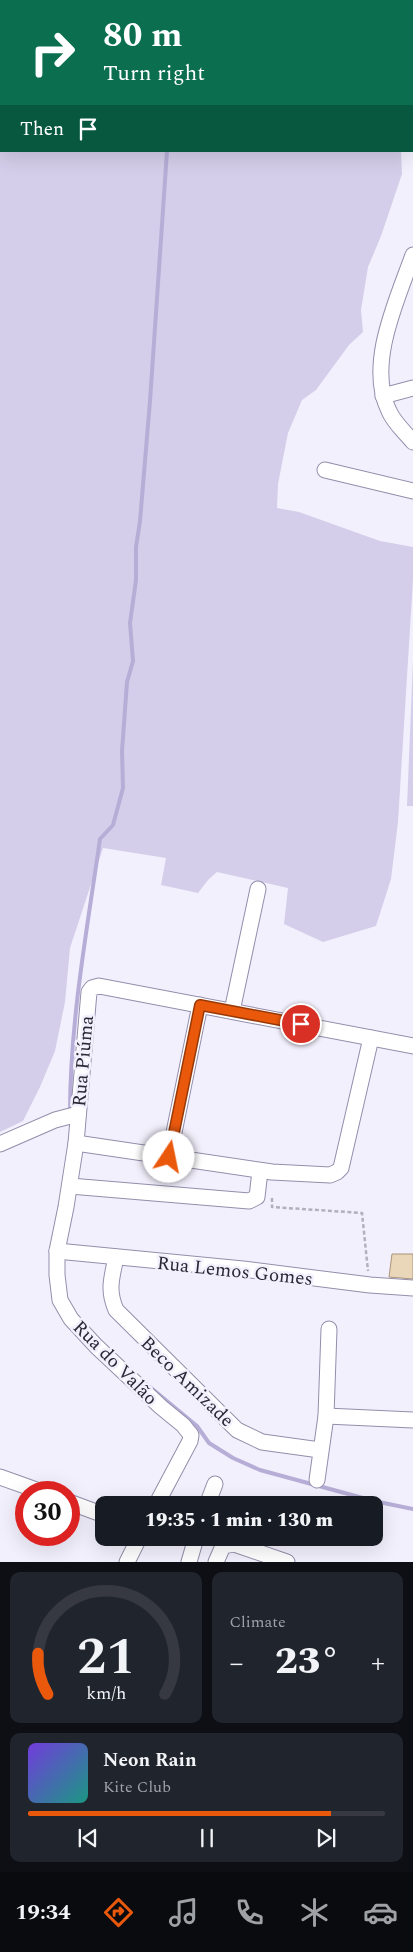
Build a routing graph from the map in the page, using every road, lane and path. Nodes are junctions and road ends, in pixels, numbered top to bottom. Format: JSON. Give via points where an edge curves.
{"nodes":[{"id":1,"x":413,"y":255,"type":"edge"},
{"id":2,"x":413,"y":388,"type":"edge"},
{"id":3,"x":383,"y":396,"type":"junction"},
{"id":4,"x":413,"y":442,"type":"edge"},
{"id":5,"x":326,"y":470,"type":"dead end"},
{"id":6,"x":413,"y":491,"type":"edge"},
{"id":7,"x":258,"y":889,"type":"dead end"},
{"id":8,"x":200,"y":1005,"type":"junction"},
{"id":9,"x":232,"y":1011,"type":"junction"},
{"id":10,"x":371,"y":1038,"type":"junction"},
{"id":11,"x":413,"y":1046,"type":"edge"},
{"id":12,"x":78,"y":1114,"type":"junction"},
{"id":13,"x":76,"y":1143,"type":"junction"},
{"id":14,"x":0,"y":1144,"type":"edge"},
{"id":15,"x":169,"y":1157,"type":"junction"},
{"id":16,"x":266,"y":1171,"type":"junction"},
{"id":17,"x":70,"y":1186,"type":"junction"},
{"id":18,"x":57,"y":1251,"type":"junction"},
{"id":19,"x":116,"y":1257,"type":"junction"},
{"id":20,"x":370,"y":1285,"type":"junction"},
{"id":21,"x":413,"y":1288,"type":"edge"},
{"id":22,"x":329,"y":1329,"type":"dead end"},
{"id":23,"x":326,"y":1416,"type":"junction"},
{"id":24,"x":413,"y":1420,"type":"edge"},
{"id":25,"x":320,"y":1450,"type":"junction"},
{"id":26,"x":0,"y":1477,"type":"edge"},
{"id":27,"x":317,"y":1480,"type":"dead end"},
{"id":28,"x":15,"y":1482,"type":"edge"},
{"id":29,"x":216,"y":1484,"type":"dead end"},
{"id":30,"x":161,"y":1496,"type":"edge"},
{"id":31,"x":211,"y":1496,"type":"edge"},
{"id":32,"x":80,"y":1506,"type":"edge"},
{"id":33,"x":95,"y":1512,"type":"edge"},
{"id":34,"x":135,"y":1546,"type":"edge"},
{"id":35,"x":194,"y":1546,"type":"edge"},
{"id":36,"x":127,"y":1562,"type":"edge"},
{"id":37,"x":189,"y":1562,"type":"edge"},
{"id":38,"x":216,"y":1562,"type":"edge"},
{"id":39,"x":287,"y":1562,"type":"edge"}],
"edges":[{"from":1,"to":3,"type":"street","via":[[388,326],[380,368]]},
{"from":2,"to":3,"type":"street"},
{"from":3,"to":4,"type":"street","via":[[389,412]]},
{"from":5,"to":6,"type":"street"},
{"from":7,"to":9,"type":"street"},
{"from":8,"to":9,"type":"street"},
{"from":8,"to":12,"type":"street","name":"Rua Piúma","via":[[100,986],[92,988],[87,999]]},
{"from":8,"to":15,"type":"street"},
{"from":9,"to":10,"type":"street"},
{"from":10,"to":11,"type":"street"},
{"from":10,"to":16,"type":"street","via":[[341,1168],[330,1175]]},
{"from":12,"to":13,"type":"street","name":"Rua Piúma"},
{"from":12,"to":14,"type":"street","via":[[55,1120]]},
{"from":13,"to":15,"type":"street"},
{"from":13,"to":17,"type":"street","name":"Rua do Valão"},
{"from":15,"to":16,"type":"street"},
{"from":16,"to":17,"type":"street","via":[[257,1197],[249,1201]]},
{"from":16,"to":20,"type":"path","via":[[272,1207],[362,1214]]},
{"from":17,"to":18,"type":"street","name":"Rua do Valão"},
{"from":18,"to":19,"type":"street","name":"Rua Lemos Gomes"},
{"from":18,"to":30,"type":"street","name":"Rua do Valão","via":[[60,1300],[71,1319],[190,1435],[190,1441]]},
{"from":19,"to":20,"type":"street","name":"Rua Lemos Gomes"},
{"from":19,"to":25,"type":"street","name":"Beco Amizade","via":[[110,1288],[116,1310],[237,1430],[262,1442]]},
{"from":20,"to":21,"type":"street","name":"Rua Lemos Gomes"},
{"from":22,"to":23,"type":"street"},
{"from":23,"to":24,"type":"street"},
{"from":23,"to":25,"type":"street"},
{"from":25,"to":27,"type":"street"},
{"from":26,"to":28,"type":"street"},
{"from":29,"to":31,"type":"street"},
{"from":32,"to":33,"type":"street"},
{"from":34,"to":36,"type":"street"},
{"from":35,"to":37,"type":"street"},
{"from":38,"to":39,"type":"street","via":[[224,1546],[234,1544]]}]}
